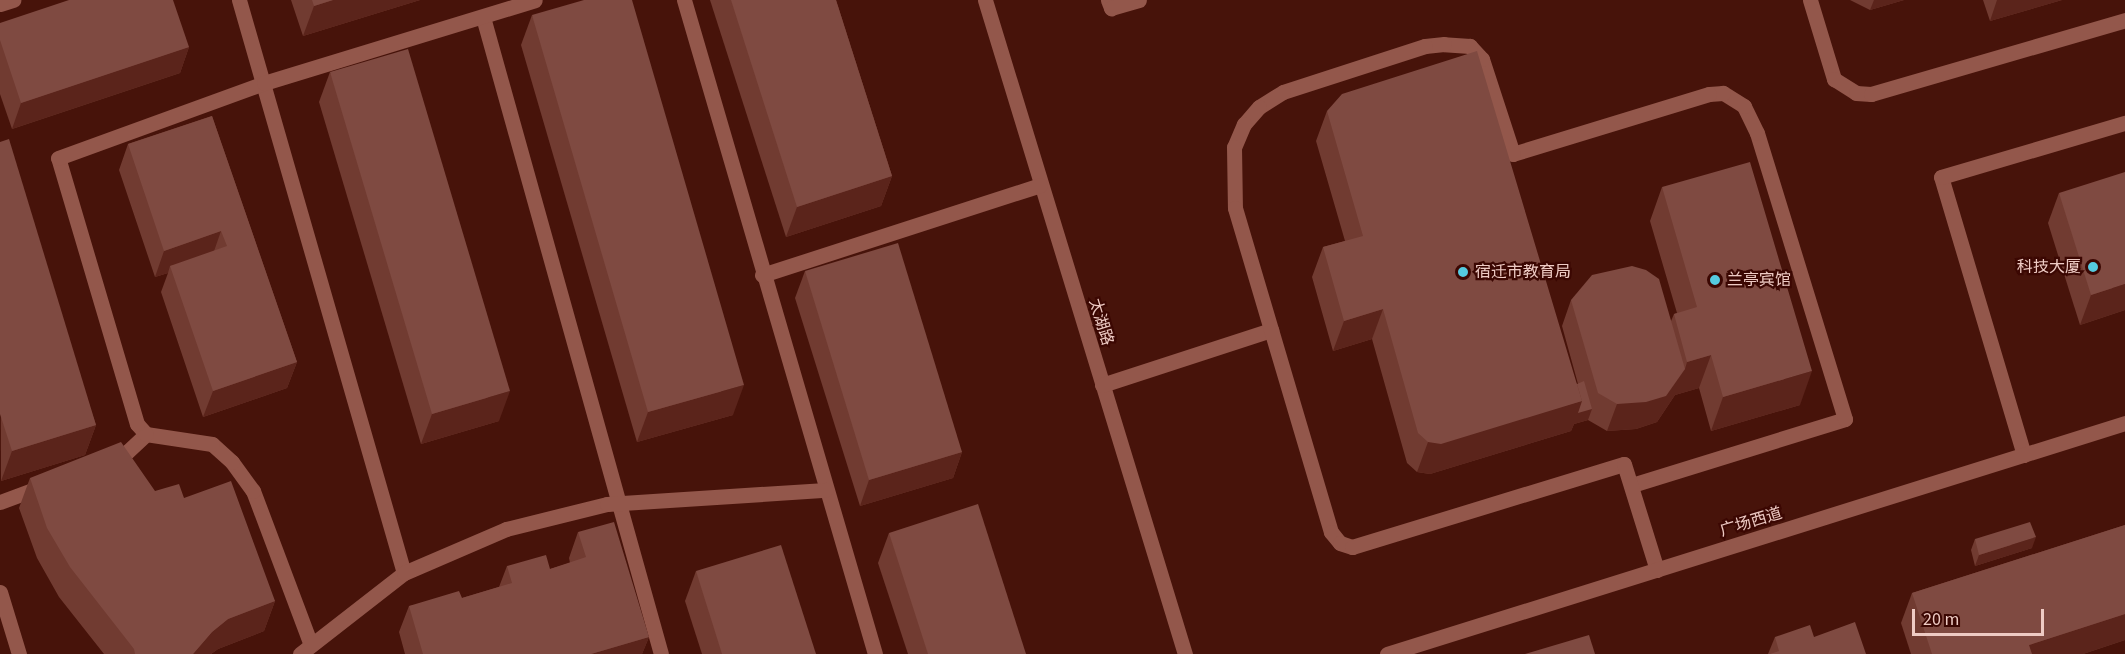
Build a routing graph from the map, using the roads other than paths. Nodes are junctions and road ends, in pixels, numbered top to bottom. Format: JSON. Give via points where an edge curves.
{"nodes":[{"id":1,"x":13,"y":0,"type":"edge"},
{"id":2,"x":239,"y":0,"type":"edge"},
{"id":3,"x":535,"y":0,"type":"edge"},
{"id":4,"x":684,"y":0,"type":"edge"},
{"id":5,"x":984,"y":0,"type":"edge"},
{"id":6,"x":1108,"y":0,"type":"edge"},
{"id":7,"x":1139,"y":0,"type":"edge"},
{"id":8,"x":1810,"y":0,"type":"edge"},
{"id":9,"x":0,"y":4,"type":"edge"},
{"id":10,"x":483,"y":17,"type":"junction"},
{"id":11,"x":2125,"y":20,"type":"edge"},
{"id":12,"x":264,"y":82,"type":"junction"},
{"id":13,"x":2125,"y":123,"type":"edge"},
{"id":14,"x":1040,"y":185,"type":"junction"},
{"id":15,"x":762,"y":275,"type":"junction"},
{"id":16,"x":1271,"y":330,"type":"junction"},
{"id":17,"x":1102,"y":385,"type":"junction"},
{"id":18,"x":2125,"y":423,"type":"edge"},
{"id":19,"x":146,"y":434,"type":"junction"},
{"id":20,"x":2024,"y":455,"type":"junction"},
{"id":21,"x":94,"y":467,"type":"edge"},
{"id":22,"x":63,"y":478,"type":"edge"},
{"id":23,"x":1632,"y":486,"type":"junction"},
{"id":24,"x":826,"y":490,"type":"junction"},
{"id":25,"x":0,"y":502,"type":"edge"},
{"id":26,"x":620,"y":504,"type":"junction"},
{"id":27,"x":1657,"y":570,"type":"junction"},
{"id":28,"x":404,"y":573,"type":"junction"},
{"id":29,"x":0,"y":592,"type":"edge"},
{"id":30,"x":306,"y":650,"type":"edge"},
{"id":31,"x":19,"y":654,"type":"edge"},
{"id":32,"x":661,"y":654,"type":"edge"},
{"id":33,"x":874,"y":654,"type":"edge"},
{"id":34,"x":1185,"y":654,"type":"edge"},
{"id":35,"x":1388,"y":654,"type":"edge"}],
"edges":[{"from":1,"to":9,"type":"street"},
{"from":2,"to":12,"type":"street"},
{"from":3,"to":10,"type":"street"},
{"from":4,"to":15,"type":"street"},
{"from":5,"to":14,"type":"street","name":"太湖路"},
{"from":6,"to":7,"type":"street","via":[[1111,8]]},
{"from":8,"to":11,"type":"street","via":[[1834,79],[1856,93],[1871,94]]},
{"from":10,"to":12,"type":"street"},
{"from":10,"to":26,"type":"street"},
{"from":12,"to":19,"type":"street","via":[[58,158],[137,424]]},
{"from":12,"to":28,"type":"street"},
{"from":13,"to":20,"type":"street","via":[[1941,177]]},
{"from":14,"to":15,"type":"street"},
{"from":14,"to":17,"type":"street","name":"太湖路"},
{"from":15,"to":24,"type":"street"},
{"from":16,"to":17,"type":"street"},
{"from":16,"to":23,"type":"street","via":[[1331,531],[1340,543],[1352,547],[1624,464]]},
{"from":16,"to":23,"type":"street","via":[[1235,208],[1232,181],[1234,147],[1244,124],[1259,107],[1283,92],[1425,46],[1470,46],[1482,59],[1513,154],[1722,93],[1743,106],[1757,133],[1845,419]]},
{"from":17,"to":34,"type":"street","name":"太湖路"},
{"from":18,"to":20,"type":"street","name":"广场西道"},
{"from":19,"to":21,"type":"street","via":[[127,452]]},
{"from":19,"to":30,"type":"street","via":[[212,444],[232,462],[253,491]]},
{"from":20,"to":27,"type":"street","name":"广场西道"},
{"from":22,"to":25,"type":"street"},
{"from":23,"to":27,"type":"street"},
{"from":24,"to":26,"type":"street"},
{"from":24,"to":33,"type":"street"},
{"from":26,"to":28,"type":"street","via":[[506,529]]},
{"from":26,"to":32,"type":"street"},
{"from":27,"to":35,"type":"street","name":"广场西道"},
{"from":28,"to":30,"type":"street"},
{"from":29,"to":31,"type":"street"}]}
